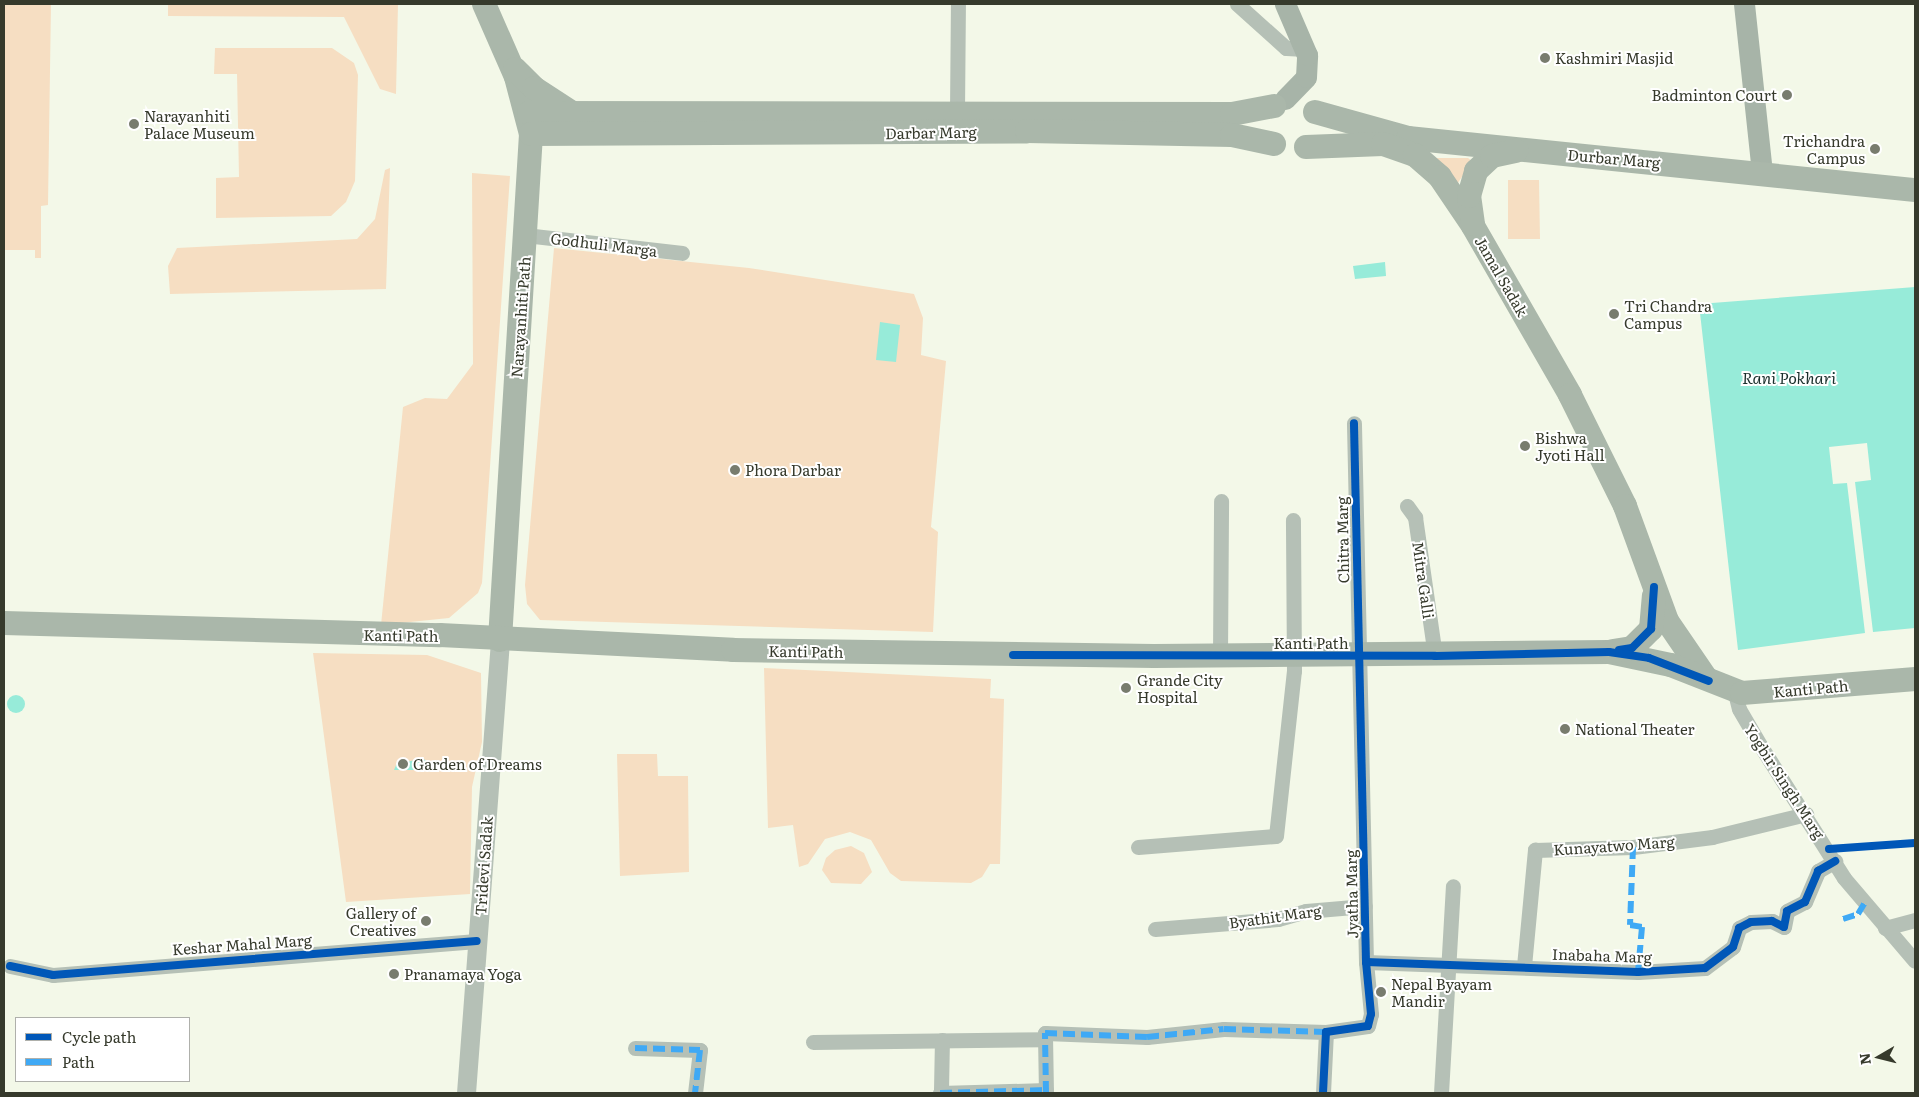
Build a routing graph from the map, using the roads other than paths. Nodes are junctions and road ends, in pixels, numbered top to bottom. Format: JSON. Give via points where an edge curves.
{"nodes":[{"id":1,"x":484,"y":4,"type":"edge"},
{"id":2,"x":958,"y":4,"type":"edge"},
{"id":3,"x":1236,"y":4,"type":"edge"},
{"id":4,"x":1285,"y":4,"type":"edge"},
{"id":5,"x":1744,"y":4,"type":"edge"},
{"id":6,"x":1306,"y":52,"type":"junction"},
{"id":7,"x":511,"y":64,"type":"junction"},
{"id":8,"x":1279,"y":102,"type":"junction"},
{"id":9,"x":958,"y":112,"type":"junction"},
{"id":10,"x":1315,"y":112,"type":"junction"},
{"id":11,"x":530,"y":123,"type":"junction"},
{"id":12,"x":573,"y":123,"type":"junction"},
{"id":13,"x":1274,"y":144,"type":"junction"},
{"id":14,"x":1306,"y":147,"type":"junction"},
{"id":15,"x":1530,"y":149,"type":"junction"},
{"id":16,"x":1762,"y":172,"type":"junction"},
{"id":17,"x":1915,"y":190,"type":"edge"},
{"id":18,"x":529,"y":192,"type":"junction"},
{"id":19,"x":1473,"y":226,"type":"junction"},
{"id":20,"x":525,"y":235,"type":"junction"},
{"id":21,"x":682,"y":253,"type":"dead end"},
{"id":22,"x":1354,"y":423,"type":"dead end"},
{"id":23,"x":1221,"y":501,"type":"dead end"},
{"id":24,"x":1406,"y":506,"type":"dead end"},
{"id":25,"x":1292,"y":520,"type":"dead end"},
{"id":26,"x":1654,"y":587,"type":"junction"},
{"id":27,"x":4,"y":623,"type":"edge"},
{"id":28,"x":500,"y":640,"type":"junction"},
{"id":29,"x":1609,"y":652,"type":"junction"},
{"id":30,"x":1220,"y":656,"type":"junction"},
{"id":31,"x":1435,"y":656,"type":"junction"},
{"id":32,"x":1294,"y":657,"type":"junction"},
{"id":33,"x":1358,"y":657,"type":"junction"},
{"id":34,"x":1915,"y":679,"type":"edge"},
{"id":35,"x":1709,"y":681,"type":"junction"},
{"id":36,"x":1735,"y":693,"type":"junction"},
{"id":37,"x":1806,"y":814,"type":"junction"},
{"id":38,"x":1138,"y":847,"type":"dead end"},
{"id":39,"x":1836,"y":861,"type":"junction"},
{"id":40,"x":1453,"y":886,"type":"dead end"},
{"id":41,"x":1365,"y":906,"type":"junction"},
{"id":42,"x":1915,"y":920,"type":"edge"},
{"id":43,"x":1885,"y":928,"type":"junction"},
{"id":44,"x":1155,"y":929,"type":"dead end"},
{"id":45,"x":477,"y":941,"type":"junction"},
{"id":46,"x":1915,"y":961,"type":"edge"},
{"id":47,"x":1366,"y":962,"type":"junction"},
{"id":48,"x":10,"y":966,"type":"dead end"},
{"id":49,"x":1450,"y":966,"type":"junction"},
{"id":50,"x":1524,"y":966,"type":"junction"},
{"id":51,"x":1326,"y":1032,"type":"junction"},
{"id":52,"x":1045,"y":1039,"type":"junction"},
{"id":53,"x":942,"y":1040,"type":"junction"},
{"id":54,"x":813,"y":1042,"type":"dead end"},
{"id":55,"x":635,"y":1048,"type":"dead end"},
{"id":56,"x":1046,"y":1091,"type":"edge"},
{"id":57,"x":940,"y":1092,"type":"edge"},
{"id":58,"x":466,"y":1093,"type":"edge"},
{"id":59,"x":695,"y":1093,"type":"edge"},
{"id":60,"x":1323,"y":1093,"type":"edge"},
{"id":61,"x":1441,"y":1093,"type":"edge"}],
"edges":[{"from":1,"to":7,"type":"main road","name":"Narayanhiti Path"},
{"from":2,"to":9,"type":"street"},
{"from":3,"to":6,"type":"street","via":[[1286,48]]},
{"from":4,"to":6,"type":"main road"},
{"from":5,"to":16,"type":"main road"},
{"from":6,"to":8,"type":"main road","via":[[1306,77]]},
{"from":7,"to":11,"type":"main road","name":"Narayanhiti Path"},
{"from":7,"to":12,"type":"main road"},
{"from":8,"to":9,"type":"main road","name":"Darbar Marg","via":[[1232,114]]},
{"from":8,"to":10,"type":"main road","via":[[1299,99]]},
{"from":8,"to":13,"type":"main road","via":[[1266,129]]},
{"from":9,"to":12,"type":"main road","name":"Darbar Marg"},
{"from":10,"to":14,"type":"main road","via":[[1316,135]]},
{"from":10,"to":15,"type":"main road","name":"Durbar Marg","via":[[1408,138]]},
{"from":11,"to":12,"type":"main road"},
{"from":11,"to":18,"type":"main road","name":"Narayanhiti Path"},
{"from":12,"to":13,"type":"main road","name":"Darbar Marg","via":[[1232,136]]},
{"from":12,"to":18,"type":"main road","via":[[547,147]]},
{"from":13,"to":14,"type":"main road","via":[[1286,151]]},
{"from":14,"to":19,"type":"main road","name":"Jamal Sadak","via":[[1376,144],[1415,155],[1430,165]]},
{"from":15,"to":16,"type":"main road","name":"Durbar Marg"},
{"from":15,"to":19,"type":"main road","via":[[1492,156],[1476,171],[1469,196]]},
{"from":16,"to":17,"type":"main road","name":"Durbar Marg"},
{"from":18,"to":20,"type":"main road","name":"Narayanhiti Path"},
{"from":19,"to":26,"type":"main road","name":"Jamal Sadak","via":[[1570,395],[1625,506]]},
{"from":20,"to":21,"type":"street","name":"Godhuli Marga"},
{"from":20,"to":28,"type":"main road","name":"Narayanhiti Path"},
{"from":22,"to":33,"type":"street","name":"Chitra Marg"},
{"from":23,"to":30,"type":"street"},
{"from":24,"to":31,"type":"street","name":"Mitra Galli","via":[[1415,516]]},
{"from":25,"to":32,"type":"street"},
{"from":26,"to":29,"type":"main road","name":"Kanti Path","via":[[1651,629],[1632,648]]},
{"from":26,"to":35,"type":"main road","via":[[1667,621]]},
{"from":27,"to":28,"type":"main road","name":"Kanti Path"},
{"from":28,"to":30,"type":"main road","name":"Kanti Path","via":[[733,650]]},
{"from":28,"to":45,"type":"street","name":"Tridevi Sadak"},
{"from":29,"to":31,"type":"main road","name":"Kanti Path"},
{"from":29,"to":35,"type":"main road","name":"Kanti Path","via":[[1649,658]]},
{"from":30,"to":32,"type":"main road","name":"Kanti Path"},
{"from":31,"to":33,"type":"main road","name":"Kanti Path"},
{"from":32,"to":33,"type":"main road","name":"Kanti Path"},
{"from":32,"to":38,"type":"street","via":[[1276,836]]},
{"from":33,"to":41,"type":"street","name":"Jyatha Marg"},
{"from":34,"to":36,"type":"main road","name":"Kanti Path"},
{"from":35,"to":36,"type":"main road","name":"Kanti Path"},
{"from":36,"to":37,"type":"street","name":"Yogbir Singh Marg","via":[[1739,709],[1760,745]]},
{"from":37,"to":39,"type":"street","name":"Yogbir Singh Marg"},
{"from":37,"to":50,"type":"street","name":"Kunayatwo Marg","via":[[1712,837],[1633,847],[1535,850]]},
{"from":39,"to":43,"type":"street","name":"Yogbir Singh Marg"},
{"from":39,"to":50,"type":"street","name":"Inabaha Marg","via":[[1818,871],[1805,902],[1787,911],[1784,927],[1772,921],[1751,922],[1739,928],[1733,947],[1705,968],[1638,972]]},
{"from":40,"to":49,"type":"street"},
{"from":41,"to":44,"type":"street","name":"Byathit Marg","via":[[1306,911],[1278,919]]},
{"from":41,"to":47,"type":"street","name":"Jyatha Marg"},
{"from":42,"to":43,"type":"street"},
{"from":43,"to":46,"type":"street","name":"Yogbir Singh Marg"},
{"from":45,"to":48,"type":"street","name":"Keshar Mahal Marg","via":[[53,976]]},
{"from":45,"to":58,"type":"street","name":"Tridevi Sadak"},
{"from":47,"to":49,"type":"street","name":"Inabaha Marg"},
{"from":47,"to":51,"type":"street","name":"Jyatha Marg","via":[[1371,1014],[1368,1026]]},
{"from":49,"to":50,"type":"street","name":"Inabaha Marg"},
{"from":49,"to":61,"type":"street"},
{"from":51,"to":52,"type":"street","via":[[1233,1029],[1147,1037],[1045,1032]]},
{"from":51,"to":60,"type":"street"},
{"from":52,"to":53,"type":"street"},
{"from":52,"to":56,"type":"street"},
{"from":53,"to":54,"type":"street"},
{"from":53,"to":57,"type":"street"},
{"from":55,"to":59,"type":"street","via":[[700,1050]]},
{"from":56,"to":57,"type":"street"}]}
